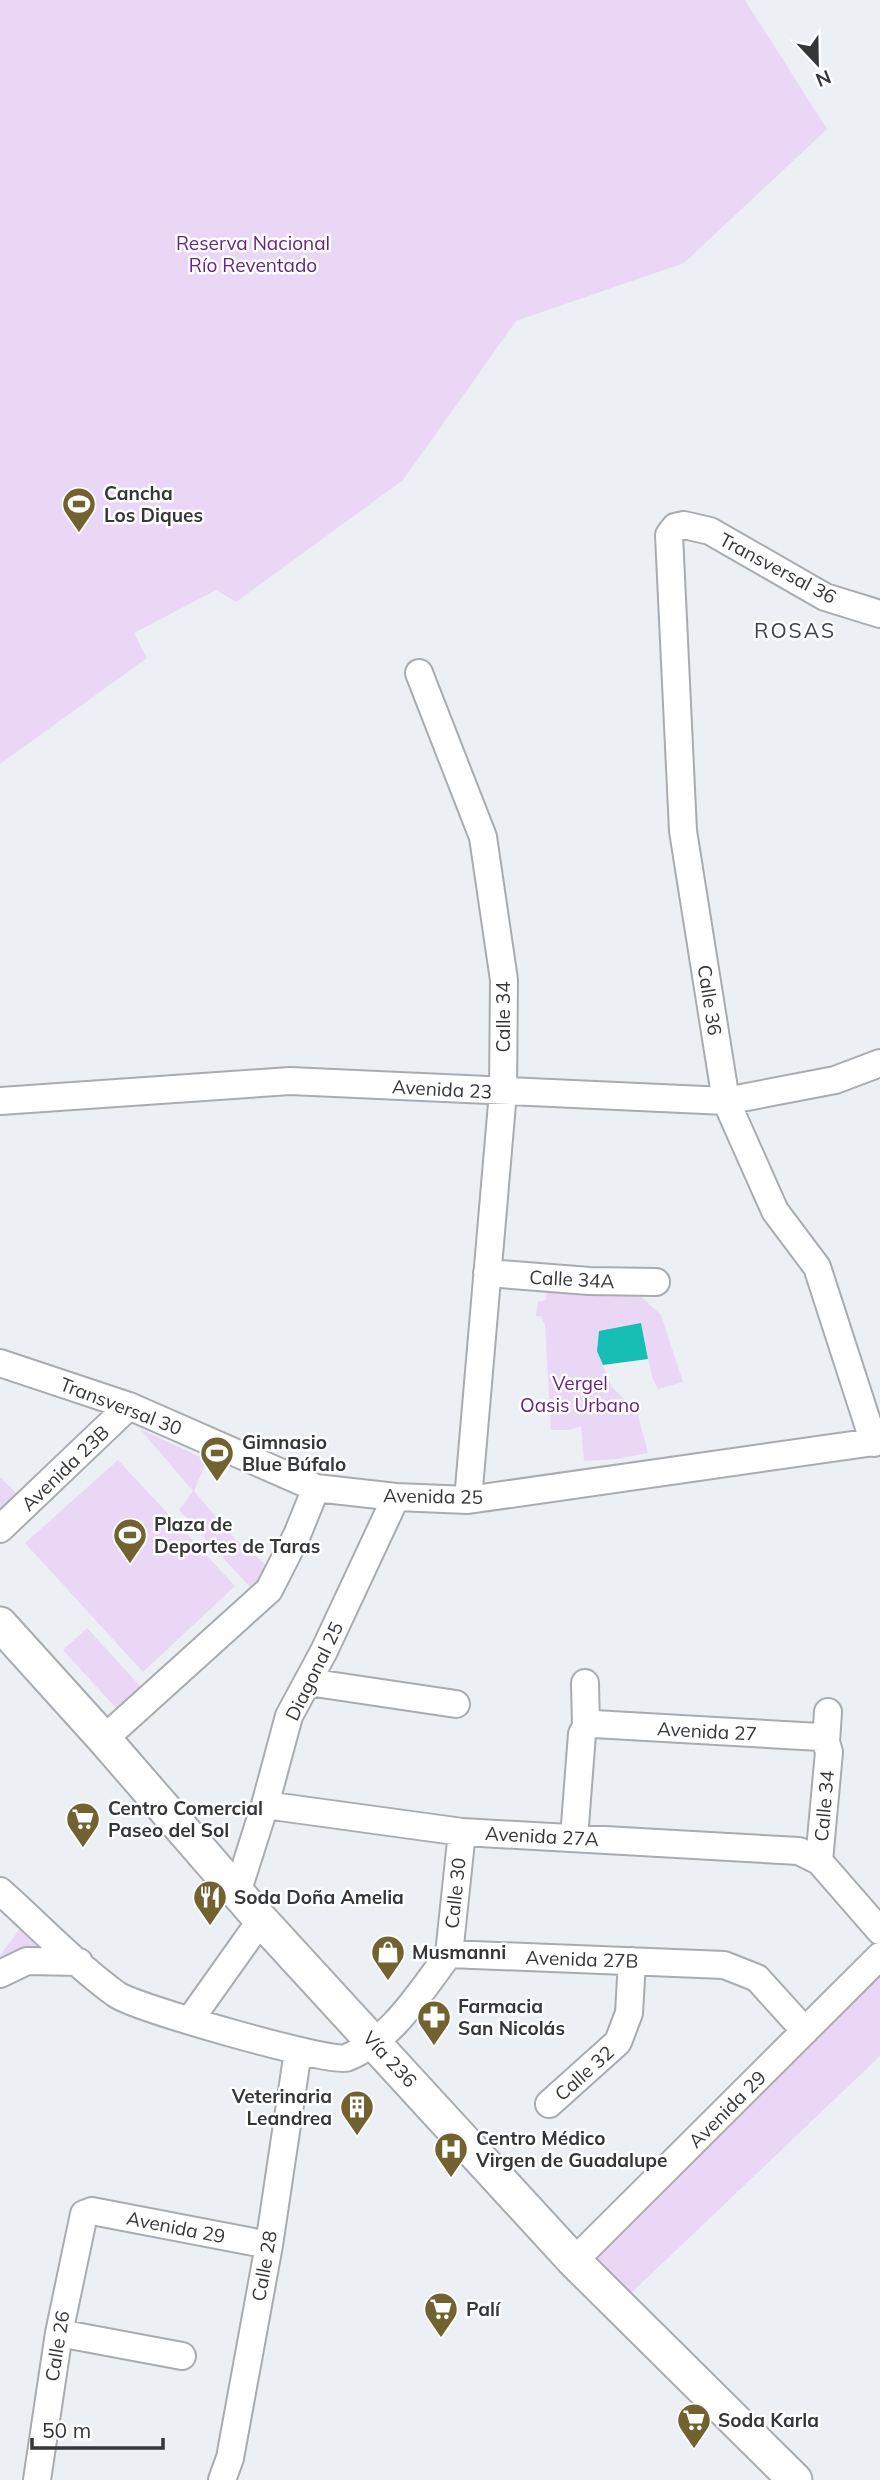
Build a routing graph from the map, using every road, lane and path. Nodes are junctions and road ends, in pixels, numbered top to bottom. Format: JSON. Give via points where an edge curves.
{"nodes":[{"id":1,"x":676,"y":527,"type":"joint"},
{"id":2,"x":880,"y":614,"type":"edge"},
{"id":3,"x":419,"y":673,"type":"dead end"},
{"id":4,"x":880,"y":1063,"type":"edge"},
{"id":5,"x":503,"y":1092,"type":"junction"},
{"id":6,"x":0,"y":1101,"type":"edge"},
{"id":7,"x":726,"y":1101,"type":"junction"},
{"id":8,"x":487,"y":1273,"type":"junction"},
{"id":9,"x":656,"y":1282,"type":"dead end"},
{"id":10,"x":0,"y":1363,"type":"edge"},
{"id":11,"x":130,"y":1406,"type":"junction"},
{"id":12,"x":877,"y":1442,"type":"edge"},
{"id":13,"x":316,"y":1488,"type":"junction"},
{"id":14,"x":396,"y":1497,"type":"junction"},
{"id":15,"x":468,"y":1500,"type":"junction"},
{"id":16,"x":0,"y":1529,"type":"edge"},
{"id":17,"x":0,"y":1624,"type":"edge"},
{"id":18,"x":308,"y":1682,"type":"junction"},
{"id":19,"x":585,"y":1683,"type":"dead end"},
{"id":20,"x":456,"y":1704,"type":"dead end"},
{"id":21,"x":828,"y":1712,"type":"dead end"},
{"id":22,"x":586,"y":1726,"type":"junction"},
{"id":23,"x":104,"y":1739,"type":"junction"},
{"id":24,"x":826,"y":1742,"type":"junction"},
{"id":25,"x":265,"y":1805,"type":"junction"},
{"id":26,"x":462,"y":1832,"type":"junction"},
{"id":27,"x":574,"y":1838,"type":"junction"},
{"id":28,"x":818,"y":1861,"type":"junction"},
{"id":29,"x":0,"y":1891,"type":"edge"},
{"id":30,"x":237,"y":1893,"type":"junction"},
{"id":31,"x":261,"y":1920,"type":"junction"},
{"id":32,"x":880,"y":1931,"type":"edge"},
{"id":33,"x":449,"y":1954,"type":"junction"},
{"id":34,"x":880,"y":1956,"type":"edge"},
{"id":35,"x":632,"y":1961,"type":"junction"},
{"id":36,"x":79,"y":1962,"type":"junction"},
{"id":37,"x":0,"y":1974,"type":"edge"},
{"id":38,"x":190,"y":2020,"type":"junction"},
{"id":39,"x":806,"y":2031,"type":"junction"},
{"id":40,"x":375,"y":2044,"type":"junction"},
{"id":41,"x":298,"y":2051,"type":"junction"},
{"id":42,"x":549,"y":2104,"type":"dead end"},
{"id":43,"x":84,"y":2214,"type":"joint"},
{"id":44,"x":269,"y":2245,"type":"junction"},
{"id":45,"x":574,"y":2261,"type":"junction"},
{"id":46,"x":59,"y":2333,"type":"junction"},
{"id":47,"x":182,"y":2356,"type":"dead end"},
{"id":48,"x":37,"y":2480,"type":"edge"},
{"id":49,"x":222,"y":2480,"type":"edge"},
{"id":50,"x":795,"y":2480,"type":"edge"}],
"edges":[{"from":1,"to":2,"type":"street","name":"Transversal 36","via":[[710,531],[825,597]]},
{"from":1,"to":7,"type":"street","name":"Calle 36","via":[[669,535],[683,831]]},
{"from":3,"to":5,"type":"street","name":"Calle 34","via":[[484,837],[504,980]]},
{"from":4,"to":7,"type":"street","name":"Avenida 23","via":[[835,1080]]},
{"from":5,"to":6,"type":"street","name":"Avenida 23","via":[[290,1081]]},
{"from":5,"to":7,"type":"street","name":"Avenida 23"},
{"from":5,"to":8,"type":"street","name":"Calle 34"},
{"from":7,"to":12,"type":"street","name":"Calle 36","via":[[775,1211],[817,1267]]},
{"from":8,"to":9,"type":"street","name":"Calle 34A"},
{"from":8,"to":15,"type":"street","name":"Calle 34"},
{"from":10,"to":11,"type":"street","name":"Transversal 30"},
{"from":11,"to":13,"type":"street","name":"Transversal 30"},
{"from":11,"to":16,"type":"street","name":"Avenida 23B"},
{"from":12,"to":15,"type":"street","name":"Avenida 25"},
{"from":13,"to":14,"type":"street","name":"Avenida 25"},
{"from":13,"to":23,"type":"street","via":[[269,1590]]},
{"from":14,"to":15,"type":"street","name":"Avenida 25"},
{"from":14,"to":18,"type":"street","name":"Diagonal 25"},
{"from":17,"to":23,"type":"main road","name":"Vía 236"},
{"from":18,"to":20,"type":"street"},
{"from":18,"to":25,"type":"street","name":"Diagonal 25","via":[[289,1716]]},
{"from":19,"to":22,"type":"street"},
{"from":21,"to":24,"type":"street","name":"Calle 34"},
{"from":22,"to":24,"type":"street","name":"Avenida 27","via":[[820,1737]]},
{"from":22,"to":27,"type":"street"},
{"from":23,"to":30,"type":"main road","name":"Vía 236"},
{"from":24,"to":28,"type":"street","name":"Calle 34","via":[[829,1752]]},
{"from":25,"to":26,"type":"street","name":"Avenida 27A"},
{"from":25,"to":30,"type":"street","name":"Diagonal 25"},
{"from":26,"to":27,"type":"street","name":"Avenida 27A"},
{"from":26,"to":33,"type":"street","name":"Calle 30"},
{"from":27,"to":28,"type":"street","name":"Avenida 27A","via":[[799,1852]]},
{"from":28,"to":32,"type":"street","name":"Calle 34"},
{"from":29,"to":36,"type":"street"},
{"from":30,"to":31,"type":"main road","name":"Vía 236"},
{"from":31,"to":38,"type":"street"},
{"from":31,"to":40,"type":"main road","name":"Vía 236"},
{"from":33,"to":35,"type":"street","name":"Avenida 27B"},
{"from":33,"to":40,"type":"street"},
{"from":34,"to":39,"type":"street","name":"Avenida 29"},
{"from":35,"to":39,"type":"street","name":"Avenida 27B","via":[[724,1965],[757,1978]]},
{"from":35,"to":42,"type":"street","name":"Calle 32","via":[[629,2013],[618,2042]]},
{"from":36,"to":37,"type":"street","via":[[27,1961]]},
{"from":36,"to":38,"type":"street","via":[[118,1996]]},
{"from":38,"to":41,"type":"street"},
{"from":39,"to":45,"type":"street","name":"Avenida 29"},
{"from":40,"to":41,"type":"street","via":[[342,2060]]},
{"from":40,"to":45,"type":"main road","name":"Vía 236"},
{"from":41,"to":44,"type":"street","name":"Calle 28"},
{"from":43,"to":44,"type":"street","name":"Avenida 29","via":[[92,2211]]},
{"from":43,"to":46,"type":"street","name":"Calle 26"},
{"from":44,"to":49,"type":"street","name":"Calle 28","via":[[230,2459]]},
{"from":45,"to":50,"type":"main road","name":"Vía 236"},
{"from":46,"to":47,"type":"street"},
{"from":46,"to":48,"type":"street","name":"Calle 26"}]}
